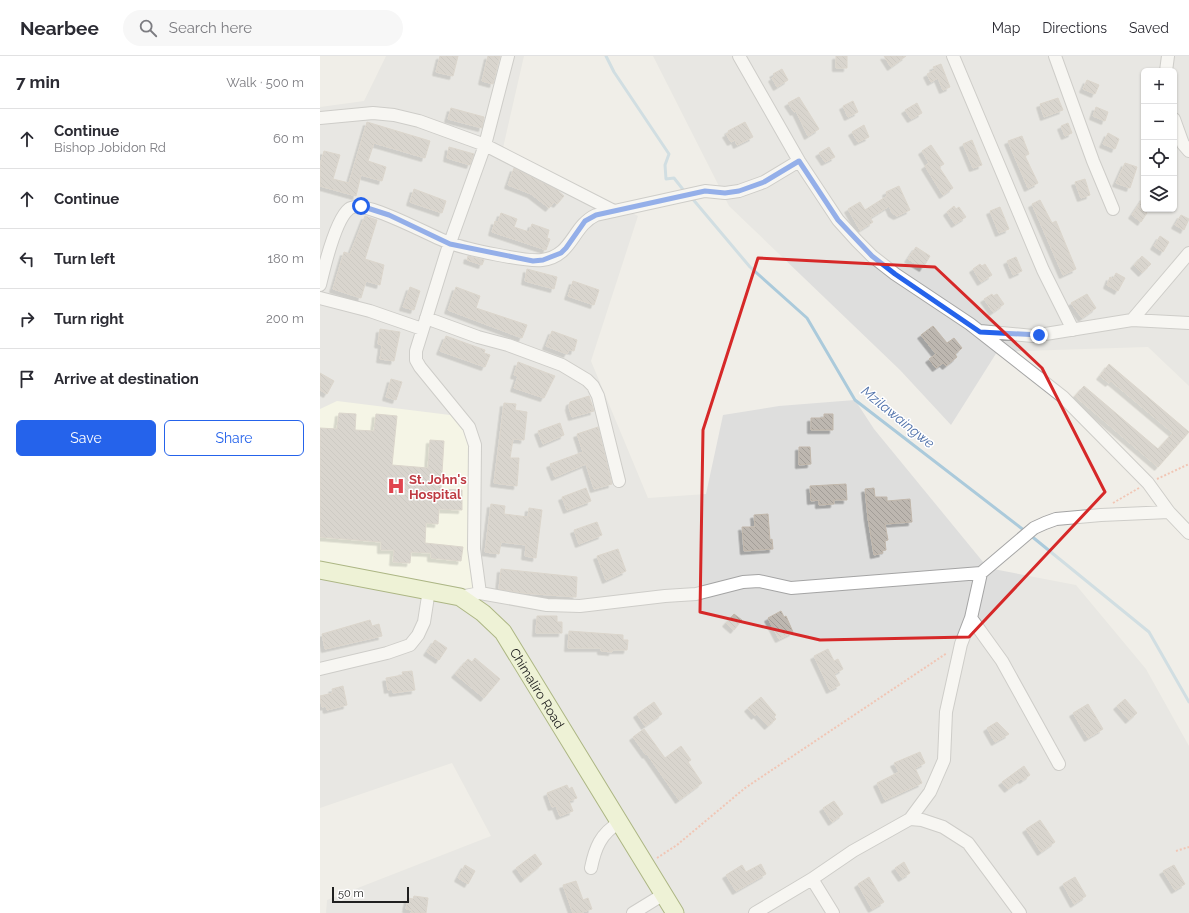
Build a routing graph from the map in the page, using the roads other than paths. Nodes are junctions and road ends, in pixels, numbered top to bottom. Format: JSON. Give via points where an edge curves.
{"nodes":[{"id":1,"x":508,"y":56,"type":"edge"},
{"id":2,"x":739,"y":56,"type":"edge"},
{"id":3,"x":953,"y":56,"type":"edge"},
{"id":4,"x":1055,"y":56,"type":"edge"},
{"id":5,"x":1168,"y":56,"type":"edge"},
{"id":6,"x":1166,"y":68,"type":"edge"},
{"id":7,"x":320,"y":118,"type":"edge"},
{"id":8,"x":1177,"y":127,"type":"edge"},
{"id":9,"x":485,"y":145,"type":"junction"},
{"id":10,"x":1189,"y":151,"type":"edge"},
{"id":11,"x":799,"y":161,"type":"junction"},
{"id":12,"x":1113,"y":209,"type":"dead end"},
{"id":13,"x":614,"y":211,"type":"junction"},
{"id":14,"x":450,"y":244,"type":"junction"},
{"id":15,"x":1189,"y":253,"type":"edge"},
{"id":16,"x":320,"y":285,"type":"edge"},
{"id":17,"x":320,"y":298,"type":"edge"},
{"id":18,"x":1132,"y":320,"type":"junction"},
{"id":19,"x":1189,"y":323,"type":"edge"},
{"id":20,"x":424,"y":324,"type":"junction"},
{"id":21,"x":1073,"y":330,"type":"junction"},
{"id":22,"x":980,"y":332,"type":"junction"},
{"id":23,"x":619,"y":481,"type":"dead end"},
{"id":24,"x":1169,"y":512,"type":"junction"},
{"id":25,"x":1189,"y":533,"type":"edge"},
{"id":26,"x":320,"y":570,"type":"edge"},
{"id":27,"x":981,"y":573,"type":"junction"},
{"id":28,"x":429,"y":590,"type":"junction"},
{"id":29,"x":480,"y":593,"type":"junction"},
{"id":30,"x":460,"y":597,"type":"junction"},
{"id":31,"x":971,"y":618,"type":"junction"},
{"id":32,"x":320,"y":669,"type":"edge"},
{"id":33,"x":1059,"y":764,"type":"dead end"},
{"id":34,"x":910,"y":819,"type":"junction"},
{"id":35,"x":619,"y":823,"type":"junction"},
{"id":36,"x":591,"y":868,"type":"dead end"},
{"id":37,"x":812,"y":879,"type":"junction"},
{"id":38,"x":664,"y":894,"type":"junction"},
{"id":39,"x":633,"y":913,"type":"edge"},
{"id":40,"x":675,"y":913,"type":"edge"},
{"id":41,"x":755,"y":913,"type":"edge"},
{"id":42,"x":833,"y":913,"type":"edge"},
{"id":43,"x":1020,"y":913,"type":"edge"}],
"edges":[{"from":1,"to":9,"type":"street"},
{"from":2,"to":11,"type":"street"},
{"from":3,"to":21,"type":"street","via":[[1043,270]]},
{"from":4,"to":12,"type":"street"},
{"from":5,"to":6,"type":"street"},
{"from":7,"to":9,"type":"street","via":[[358,114],[394,115],[419,121]]},
{"from":8,"to":10,"type":"street","via":[[1183,144]]},
{"from":9,"to":13,"type":"street"},
{"from":9,"to":14,"type":"street"},
{"from":11,"to":13,"type":"street","via":[[764,182],[739,191],[705,191]]},
{"from":11,"to":22,"type":"street","via":[[838,220],[872,256]]},
{"from":13,"to":14,"type":"street","via":[[590,217],[561,253],[543,260],[524,260]]},
{"from":14,"to":16,"type":"street","via":[[389,215],[361,206],[349,208],[343,216],[327,256]]},
{"from":14,"to":20,"type":"street"},
{"from":15,"to":18,"type":"street"},
{"from":17,"to":20,"type":"street"},
{"from":18,"to":19,"type":"street"},
{"from":18,"to":21,"type":"street"},
{"from":20,"to":23,"type":"street","via":[[508,345],[562,365],[587,380],[598,396]]},
{"from":20,"to":29,"type":"street","via":[[416,360],[423,373],[469,427],[475,445],[474,549]]},
{"from":21,"to":22,"type":"street","via":[[1033,336]]},
{"from":22,"to":24,"type":"street","via":[[1063,397],[1148,483]]},
{"from":24,"to":25,"type":"street"},
{"from":24,"to":27,"type":"street","via":[[1056,519],[1034,528]]},
{"from":26,"to":28,"type":"street","name":"Chimaliro Road"},
{"from":27,"to":29,"type":"street","via":[[791,588],[759,581],[744,582],[696,594],[580,606],[547,605]]},
{"from":27,"to":31,"type":"street"},
{"from":28,"to":30,"type":"street","name":"Chimaliro Road"},
{"from":28,"to":32,"type":"street","via":[[424,622],[410,645]]},
{"from":29,"to":30,"type":"street"},
{"from":30,"to":35,"type":"street","name":"Chimaliro Road","via":[[504,632]]},
{"from":31,"to":33,"type":"street","via":[[1002,661]]},
{"from":31,"to":34,"type":"street","via":[[961,644],[946,712],[944,760],[930,792]]},
{"from":34,"to":37,"type":"street"},
{"from":34,"to":43,"type":"street","via":[[943,827],[968,843]]},
{"from":35,"to":36,"type":"street","via":[[608,829],[601,837]]},
{"from":35,"to":38,"type":"street","name":"Chimaliro Road"},
{"from":37,"to":41,"type":"street"},
{"from":37,"to":42,"type":"street"},
{"from":38,"to":39,"type":"street"},
{"from":38,"to":40,"type":"street","name":"Chimaliro Road"}]}
